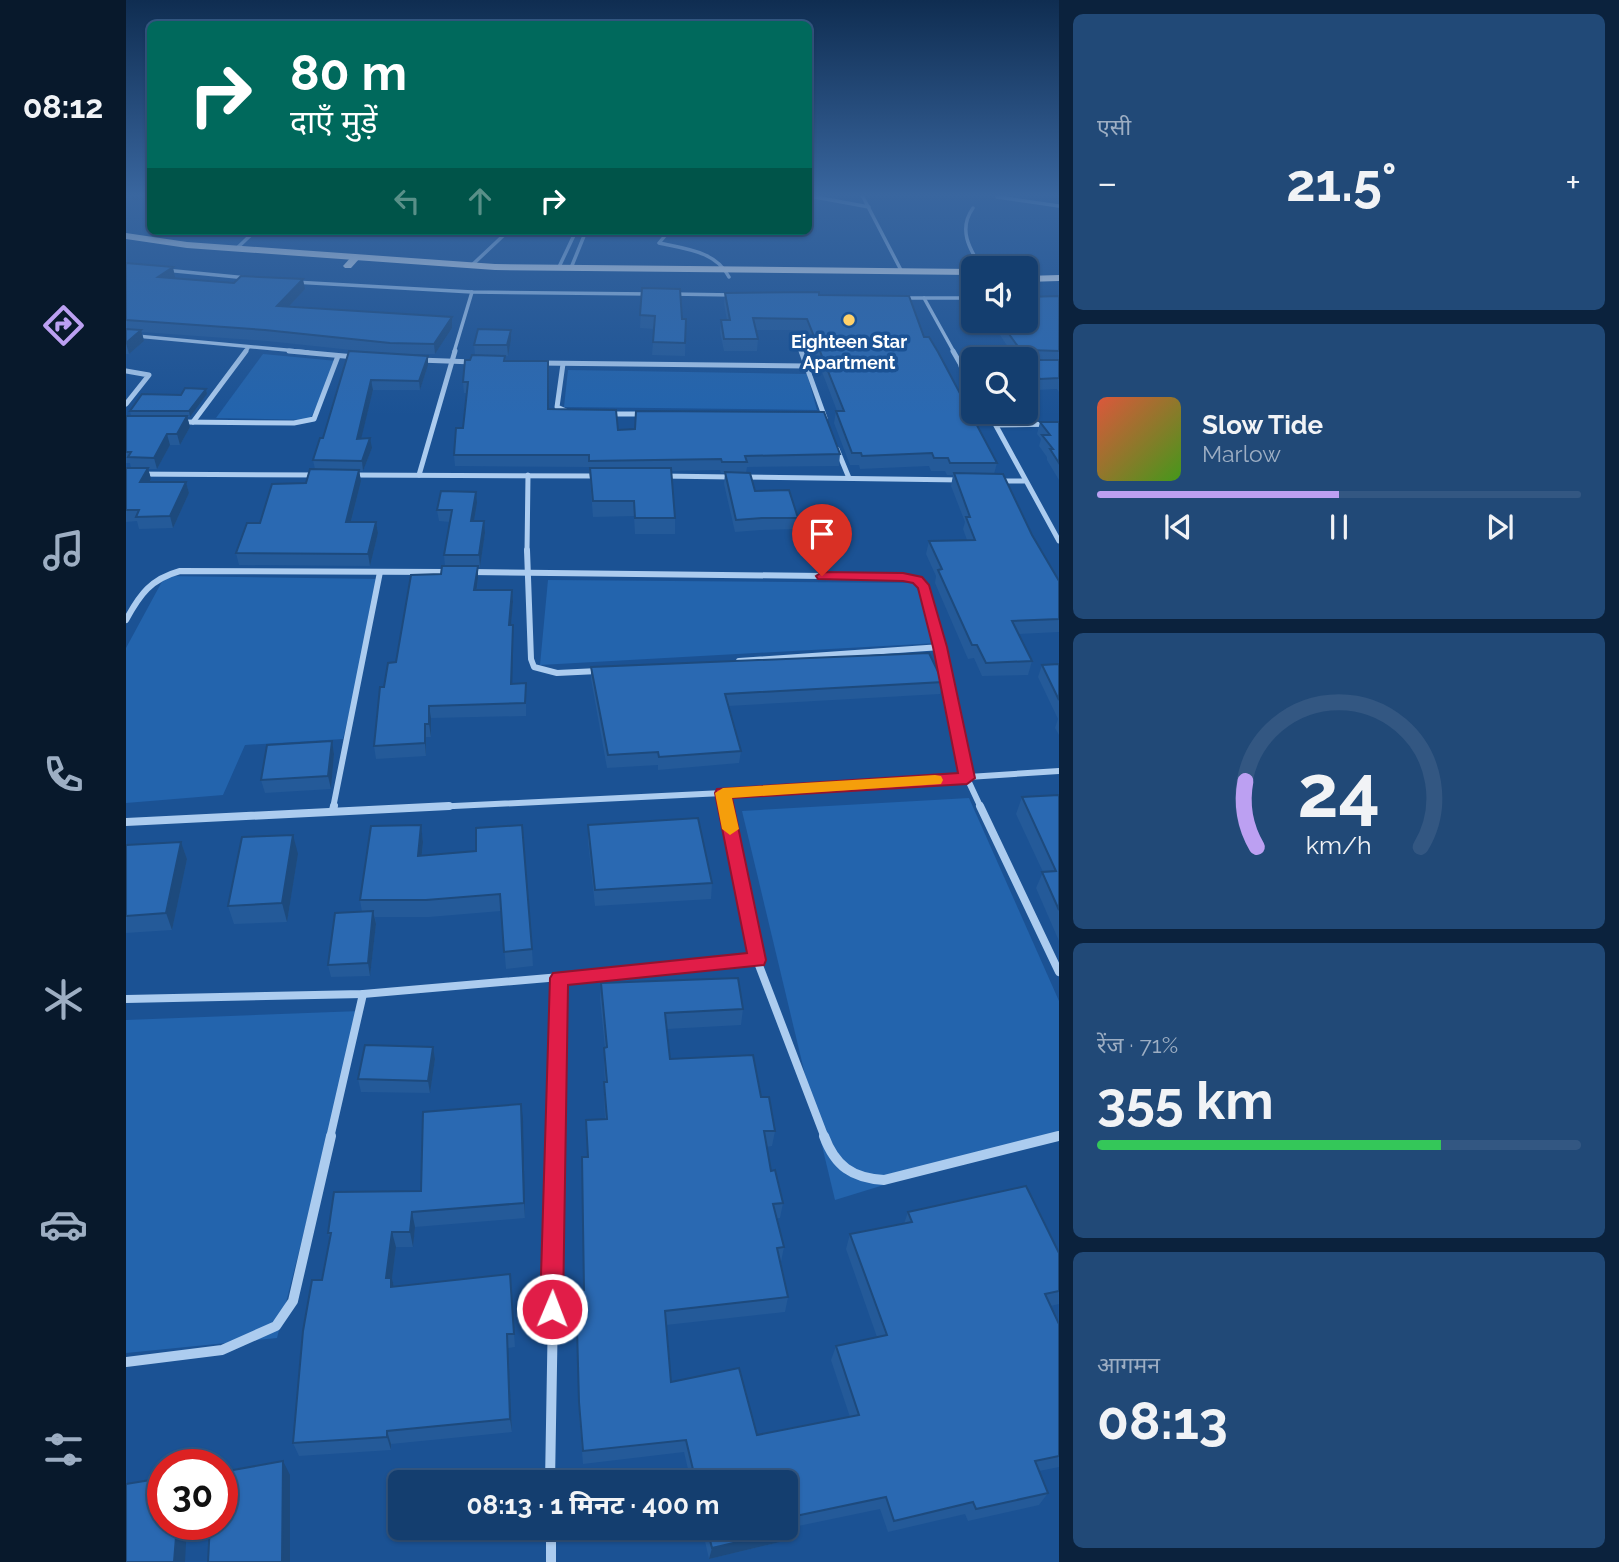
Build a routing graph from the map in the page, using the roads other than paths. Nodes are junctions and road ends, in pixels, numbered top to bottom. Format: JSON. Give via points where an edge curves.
{"nodes":[{"id":1,"x":163,"y":270,"type":"edge"},
{"id":2,"x":439,"y":270,"type":"edge"},
{"id":3,"x":630,"y":270,"type":"edge"},
{"id":4,"x":724,"y":270,"type":"edge"},
{"id":5,"x":1038,"y":271,"type":"edge"},
{"id":6,"x":1059,"y":271,"type":"edge"},
{"id":7,"x":902,"y":272,"type":"joint"},
{"id":8,"x":961,"y":272,"type":"edge"},
{"id":9,"x":728,"y":273,"type":"junction"},
{"id":10,"x":1059,"y":278,"type":"edge"},
{"id":11,"x":261,"y":279,"type":"edge"},
{"id":12,"x":961,"y":279,"type":"edge"},
{"id":13,"x":1038,"y":279,"type":"edge"},
{"id":14,"x":287,"y":282,"type":"edge"},
{"id":15,"x":472,"y":292,"type":"junction"},
{"id":16,"x":744,"y":295,"type":"edge"},
{"id":17,"x":896,"y":298,"type":"edge"},
{"id":18,"x":924,"y":298,"type":"junction"},
{"id":19,"x":961,"y":298,"type":"edge"},
{"id":20,"x":126,"y":335,"type":"edge"},
{"id":21,"x":797,"y":340,"type":"dead end"},
{"id":22,"x":248,"y":348,"type":"junction"},
{"id":23,"x":338,"y":356,"type":"junction"},
{"id":24,"x":365,"y":358,"type":"edge"},
{"id":25,"x":411,"y":360,"type":"edge"},
{"id":26,"x":449,"y":361,"type":"junction"},
{"id":27,"x":482,"y":362,"type":"edge"},
{"id":28,"x":536,"y":363,"type":"edge"},
{"id":29,"x":563,"y":364,"type":"junction"},
{"id":30,"x":806,"y":366,"type":"junction"},
{"id":31,"x":961,"y":366,"type":"edge"},
{"id":32,"x":126,"y":371,"type":"edge"},
{"id":33,"x":126,"y":404,"type":"edge"},
{"id":34,"x":573,"y":414,"type":"edge"},
{"id":35,"x":601,"y":414,"type":"edge"},
{"id":36,"x":657,"y":414,"type":"edge"},
{"id":37,"x":810,"y":415,"type":"edge"},
{"id":38,"x":824,"y":415,"type":"junction"},
{"id":39,"x":166,"y":422,"type":"edge"},
{"id":40,"x":193,"y":422,"type":"junction"},
{"id":41,"x":1059,"y":424,"type":"edge"},
{"id":42,"x":996,"y":425,"type":"joint"},
{"id":43,"x":829,"y":428,"type":"edge"},
{"id":44,"x":834,"y":440,"type":"edge"},
{"id":45,"x":126,"y":474,"type":"edge"},
{"id":46,"x":321,"y":475,"type":"edge"},
{"id":47,"x":349,"y":475,"type":"edge"},
{"id":48,"x":419,"y":475,"type":"junction"},
{"id":49,"x":528,"y":475,"type":"junction"},
{"id":50,"x":612,"y":476,"type":"edge"},
{"id":51,"x":654,"y":476,"type":"edge"},
{"id":52,"x":849,"y":478,"type":"junction"},
{"id":53,"x":970,"y":480,"type":"edge"},
{"id":54,"x":997,"y":481,"type":"edge"},
{"id":55,"x":1024,"y":481,"type":"junction"},
{"id":56,"x":1059,"y":541,"type":"edge"},
{"id":57,"x":380,"y":572,"type":"junction"},
{"id":58,"x":527,"y":572,"type":"junction"},
{"id":59,"x":126,"y":620,"type":"edge"},
{"id":60,"x":940,"y":647,"type":"junction"},
{"id":61,"x":735,"y":661,"type":"edge"},
{"id":62,"x":612,"y":670,"type":"edge"},
{"id":63,"x":1059,"y":771,"type":"edge"},
{"id":64,"x":967,"y":778,"type":"junction"},
{"id":65,"x":723,"y":793,"type":"junction"},
{"id":66,"x":333,"y":810,"type":"junction"},
{"id":67,"x":126,"y":822,"type":"edge"},
{"id":68,"x":757,"y":960,"type":"junction"},
{"id":69,"x":1059,"y":972,"type":"edge"},
{"id":70,"x":559,"y":978,"type":"junction"},
{"id":71,"x":363,"y":993,"type":"junction"},
{"id":72,"x":126,"y":999,"type":"edge"},
{"id":73,"x":1059,"y":1136,"type":"edge"},
{"id":74,"x":126,"y":1362,"type":"edge"},
{"id":75,"x":550,"y":1470,"type":"edge"},
{"id":76,"x":551,"y":1540,"type":"edge"},
{"id":77,"x":551,"y":1562,"type":"edge"}],
"edges":[{"from":1,"to":11,"type":"street"},
{"from":2,"to":9,"type":"highway","via":[[485,274]]},
{"from":3,"to":9,"type":"highway"},
{"from":4,"to":9,"type":"street"},
{"from":5,"to":6,"type":"highway"},
{"from":7,"to":8,"type":"highway"},
{"from":7,"to":9,"type":"highway"},
{"from":9,"to":12,"type":"highway"},
{"from":10,"to":13,"type":"highway"},
{"from":14,"to":15,"type":"street"},
{"from":15,"to":16,"type":"street"},
{"from":15,"to":26,"type":"street"},
{"from":17,"to":18,"type":"street"},
{"from":18,"to":19,"type":"street"},
{"from":18,"to":31,"type":"street"},
{"from":20,"to":22,"type":"street"},
{"from":21,"to":30,"type":"street"},
{"from":22,"to":23,"type":"street"},
{"from":22,"to":40,"type":"street"},
{"from":23,"to":24,"type":"street"},
{"from":23,"to":40,"type":"street","via":[[314,419],[294,423]]},
{"from":25,"to":26,"type":"street"},
{"from":26,"to":27,"type":"street"},
{"from":26,"to":48,"type":"street"},
{"from":28,"to":29,"type":"street"},
{"from":29,"to":30,"type":"street"},
{"from":29,"to":34,"type":"street","via":[[557,407]]},
{"from":30,"to":38,"type":"street"},
{"from":32,"to":33,"type":"street","via":[[146,373],[149,378]]},
{"from":35,"to":36,"type":"street"},
{"from":37,"to":38,"type":"street"},
{"from":38,"to":43,"type":"street"},
{"from":39,"to":40,"type":"street"},
{"from":41,"to":42,"type":"street"},
{"from":42,"to":55,"type":"street"},
{"from":44,"to":52,"type":"street"},
{"from":45,"to":46,"type":"street"},
{"from":47,"to":48,"type":"street"},
{"from":48,"to":49,"type":"street"},
{"from":49,"to":50,"type":"street"},
{"from":49,"to":58,"type":"street"},
{"from":51,"to":52,"type":"street"},
{"from":52,"to":53,"type":"street"},
{"from":54,"to":55,"type":"street"},
{"from":55,"to":56,"type":"street"},
{"from":57,"to":58,"type":"street"},
{"from":57,"to":59,"type":"street","via":[[164,574],[144,588]]},
{"from":57,"to":66,"type":"street"},
{"from":58,"to":60,"type":"street","via":[[903,577],[918,580],[924,587]]},
{"from":58,"to":62,"type":"street","via":[[534,667],[557,673]]},
{"from":60,"to":61,"type":"street"},
{"from":60,"to":64,"type":"street"},
{"from":63,"to":64,"type":"street"},
{"from":64,"to":65,"type":"street"},
{"from":64,"to":69,"type":"street"},
{"from":65,"to":66,"type":"street"},
{"from":65,"to":68,"type":"street"},
{"from":66,"to":67,"type":"street"},
{"from":68,"to":70,"type":"street"},
{"from":68,"to":73,"type":"street","via":[[831,1154],[860,1179],[884,1180]]},
{"from":70,"to":71,"type":"street"},
{"from":70,"to":75,"type":"street"},
{"from":71,"to":72,"type":"street"},
{"from":71,"to":74,"type":"street","via":[[293,1301],[276,1326],[222,1350]]},
{"from":76,"to":77,"type":"street"}]}
